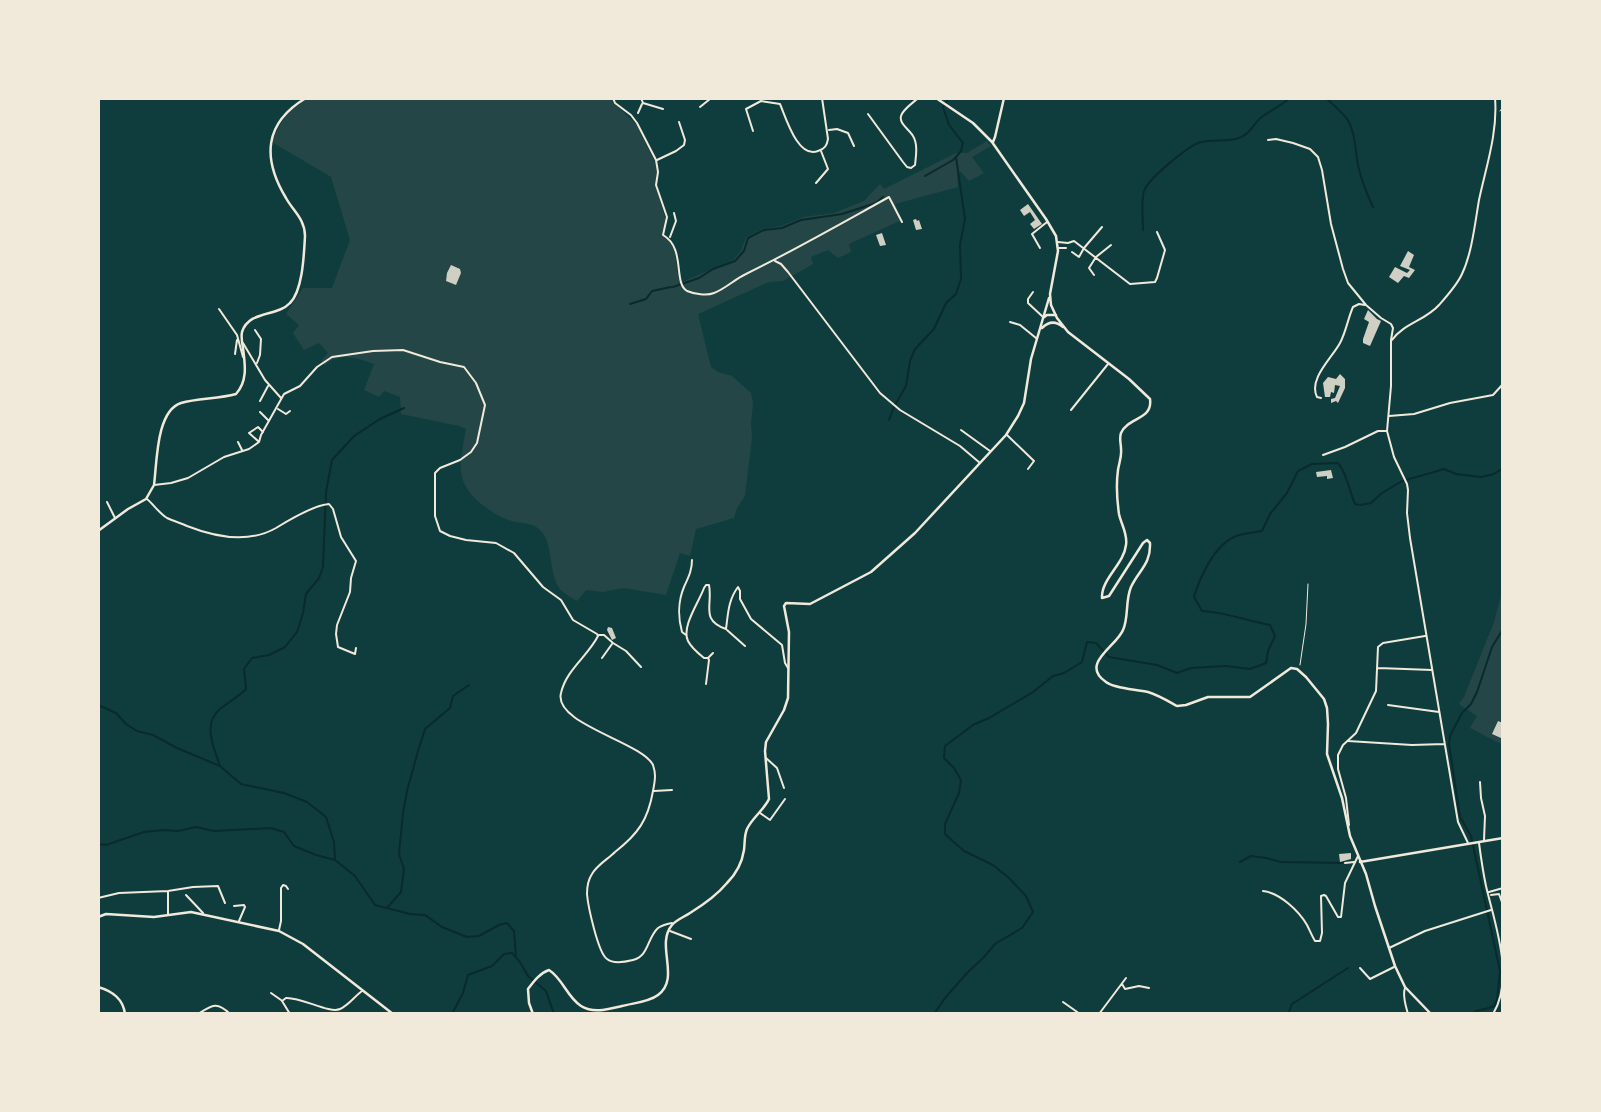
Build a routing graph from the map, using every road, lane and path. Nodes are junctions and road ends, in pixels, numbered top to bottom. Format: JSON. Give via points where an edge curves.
{"nodes":[{"id":1,"x":306,"y":98,"type":"edge"},
{"id":2,"x":613,"y":98,"type":"edge"},
{"id":3,"x":641,"y":98,"type":"edge"},
{"id":4,"x":822,"y":98,"type":"edge"},
{"id":5,"x":918,"y":98,"type":"edge"},
{"id":6,"x":936,"y":98,"type":"edge"},
{"id":7,"x":1004,"y":98,"type":"edge"},
{"id":8,"x":1495,"y":98,"type":"edge"},
{"id":9,"x":710,"y":99,"type":"edge"},
{"id":10,"x":759,"y":99,"type":"edge"},
{"id":11,"x":643,"y":103,"type":"junction"},
{"id":12,"x":700,"y":107,"type":"dead end"},
{"id":13,"x":1503,"y":107,"type":"edge"},
{"id":14,"x":663,"y":108,"type":"dead end"},
{"id":15,"x":638,"y":113,"type":"dead end"},
{"id":16,"x":869,"y":114,"type":"dead end"},
{"id":17,"x":1496,"y":115,"type":"junction"},
{"id":18,"x":679,"y":122,"type":"dead end"},
{"id":19,"x":828,"y":130,"type":"junction"},
{"id":20,"x":752,"y":131,"type":"dead end"},
{"id":21,"x":1268,"y":141,"type":"dead end"},
{"id":22,"x":992,"y":142,"type":"junction"},
{"id":23,"x":855,"y":146,"type":"dead end"},
{"id":24,"x":821,"y":150,"type":"junction"},
{"id":25,"x":656,"y":160,"type":"junction"},
{"id":26,"x":816,"y":183,"type":"dead end"},
{"id":27,"x":674,"y":213,"type":"dead end"},
{"id":28,"x":902,"y":222,"type":"dead end"},
{"id":29,"x":1048,"y":222,"type":"junction"},
{"id":30,"x":1102,"y":227,"type":"dead end"},
{"id":31,"x":1157,"y":233,"type":"dead end"},
{"id":32,"x":670,"y":238,"type":"junction"},
{"id":33,"x":1057,"y":242,"type":"junction"},
{"id":34,"x":1111,"y":245,"type":"dead end"},
{"id":35,"x":1040,"y":248,"type":"dead end"},
{"id":36,"x":1058,"y":248,"type":"junction"},
{"id":37,"x":1066,"y":248,"type":"dead end"},
{"id":38,"x":1084,"y":248,"type":"junction"},
{"id":39,"x":1072,"y":252,"type":"dead end"},
{"id":40,"x":1096,"y":257,"type":"junction"},
{"id":41,"x":774,"y":260,"type":"junction"},
{"id":42,"x":1094,"y":275,"type":"dead end"},
{"id":43,"x":1033,"y":292,"type":"dead end"},
{"id":44,"x":1050,"y":295,"type":"junction"},
{"id":45,"x":1366,"y":305,"type":"junction"},
{"id":46,"x":219,"y":309,"type":"dead end"},
{"id":47,"x":1056,"y":315,"type":"junction"},
{"id":48,"x":1043,"y":317,"type":"junction"},
{"id":49,"x":1050,"y":322,"type":"junction"},
{"id":50,"x":1010,"y":323,"type":"dead end"},
{"id":51,"x":255,"y":330,"type":"dead end"},
{"id":52,"x":1040,"y":330,"type":"junction"},
{"id":53,"x":1068,"y":332,"type":"junction"},
{"id":54,"x":237,"y":335,"type":"junction"},
{"id":55,"x":1037,"y":338,"type":"junction"},
{"id":56,"x":242,"y":341,"type":"junction"},
{"id":57,"x":1391,"y":341,"type":"junction"},
{"id":58,"x":235,"y":354,"type":"dead end"},
{"id":59,"x":244,"y":361,"type":"junction"},
{"id":60,"x":256,"y":363,"type":"junction"},
{"id":61,"x":1108,"y":364,"type":"junction"},
{"id":62,"x":1503,"y":384,"type":"edge"},
{"id":63,"x":269,"y":386,"type":"junction"},
{"id":64,"x":1321,"y":398,"type":"dead end"},
{"id":65,"x":282,"y":399,"type":"junction"},
{"id":66,"x":260,"y":401,"type":"dead end"},
{"id":67,"x":277,"y":408,"type":"junction"},
{"id":68,"x":1071,"y":410,"type":"dead end"},
{"id":69,"x":290,"y":411,"type":"dead end"},
{"id":70,"x":260,"y":412,"type":"dead end"},
{"id":71,"x":1388,"y":416,"type":"junction"},
{"id":72,"x":269,"y":422,"type":"junction"},
{"id":73,"x":961,"y":430,"type":"dead end"},
{"id":74,"x":1387,"y":431,"type":"junction"},
{"id":75,"x":263,"y":432,"type":"junction"},
{"id":76,"x":1006,"y":435,"type":"junction"},
{"id":77,"x":238,"y":442,"type":"dead end"},
{"id":78,"x":258,"y":442,"type":"junction"},
{"id":79,"x":242,"y":451,"type":"junction"},
{"id":80,"x":990,"y":452,"type":"junction"},
{"id":81,"x":1323,"y":455,"type":"dead end"},
{"id":82,"x":980,"y":463,"type":"junction"},
{"id":83,"x":1028,"y":470,"type":"dead end"},
{"id":84,"x":154,"y":485,"type":"junction"},
{"id":85,"x":146,"y":499,"type":"junction"},
{"id":86,"x":107,"y":502,"type":"dead end"},
{"id":87,"x":115,"y":519,"type":"junction"},
{"id":88,"x":98,"y":531,"type":"edge"},
{"id":89,"x":692,"y":560,"type":"dead end"},
{"id":90,"x":1308,"y":584,"type":"dead end"},
{"id":91,"x":726,"y":629,"type":"junction"},
{"id":92,"x":598,"y":635,"type":"junction"},
{"id":93,"x":1426,"y":635,"type":"junction"},
{"id":94,"x":687,"y":636,"type":"junction"},
{"id":95,"x":612,"y":643,"type":"junction"},
{"id":96,"x":745,"y":646,"type":"dead end"},
{"id":97,"x":356,"y":648,"type":"dead end"},
{"id":98,"x":713,"y":653,"type":"dead end"},
{"id":99,"x":602,"y":658,"type":"dead end"},
{"id":100,"x":708,"y":659,"type":"junction"},
{"id":101,"x":641,"y":667,"type":"dead end"},
{"id":102,"x":1377,"y":668,"type":"junction"},
{"id":103,"x":789,"y":669,"type":"junction"},
{"id":104,"x":1433,"y":670,"type":"junction"},
{"id":105,"x":1299,"y":671,"type":"junction"},
{"id":106,"x":705,"y":684,"type":"dead end"},
{"id":107,"x":1388,"y":705,"type":"dead end"},
{"id":108,"x":1440,"y":712,"type":"junction"},
{"id":109,"x":1348,"y":741,"type":"junction"},
{"id":110,"x":1445,"y":744,"type":"junction"},
{"id":111,"x":765,"y":758,"type":"junction"},
{"id":112,"x":1480,"y":782,"type":"dead end"},
{"id":113,"x":784,"y":788,"type":"dead end"},
{"id":114,"x":672,"y":790,"type":"dead end"},
{"id":115,"x":653,"y":792,"type":"junction"},
{"id":116,"x":785,"y":799,"type":"dead end"},
{"id":117,"x":759,"y":813,"type":"junction"},
{"id":118,"x":1349,"y":827,"type":"junction"},
{"id":119,"x":1503,"y":838,"type":"edge"},
{"id":120,"x":1484,"y":841,"type":"junction"},
{"id":121,"x":1479,"y":842,"type":"junction"},
{"id":122,"x":1468,"y":844,"type":"junction"},
{"id":123,"x":1358,"y":856,"type":"junction"},
{"id":124,"x":1355,"y":861,"type":"junction"},
{"id":125,"x":1360,"y":862,"type":"junction"},
{"id":126,"x":1345,"y":863,"type":"dead end"},
{"id":127,"x":1503,"y":888,"type":"edge"},
{"id":128,"x":288,"y":889,"type":"dead end"},
{"id":129,"x":168,"y":891,"type":"junction"},
{"id":130,"x":1263,"y":891,"type":"dead end"},
{"id":131,"x":1488,"y":894,"type":"junction"},
{"id":132,"x":186,"y":895,"type":"dead end"},
{"id":133,"x":98,"y":898,"type":"edge"},
{"id":134,"x":225,"y":902,"type":"dead end"},
{"id":135,"x":1503,"y":905,"type":"edge"},
{"id":136,"x":234,"y":906,"type":"dead end"},
{"id":137,"x":1492,"y":910,"type":"junction"},
{"id":138,"x":168,"y":914,"type":"junction"},
{"id":139,"x":204,"y":914,"type":"junction"},
{"id":140,"x":98,"y":918,"type":"edge"},
{"id":141,"x":238,"y":922,"type":"junction"},
{"id":142,"x":673,"y":922,"type":"junction"},
{"id":143,"x":668,"y":930,"type":"junction"},
{"id":144,"x":278,"y":931,"type":"junction"},
{"id":145,"x":691,"y":939,"type":"dead end"},
{"id":146,"x":1502,"y":946,"type":"edge"},
{"id":147,"x":1389,"y":948,"type":"junction"},
{"id":148,"x":1395,"y":966,"type":"junction"},
{"id":149,"x":1360,"y":968,"type":"dead end"},
{"id":150,"x":1126,"y":978,"type":"dead end"},
{"id":151,"x":1122,"y":983,"type":"junction"},
{"id":152,"x":98,"y":987,"type":"edge"},
{"id":153,"x":1405,"y":987,"type":"junction"},
{"id":154,"x":1149,"y":988,"type":"dead end"},
{"id":155,"x":362,"y":990,"type":"junction"},
{"id":156,"x":271,"y":993,"type":"dead end"},
{"id":157,"x":282,"y":1001,"type":"junction"},
{"id":158,"x":1063,"y":1002,"type":"dead end"},
{"id":159,"x":1499,"y":1004,"type":"junction"},
{"id":160,"x":1503,"y":1005,"type":"edge"},
{"id":161,"x":125,"y":1014,"type":"edge"},
{"id":162,"x":198,"y":1014,"type":"edge"},
{"id":163,"x":230,"y":1014,"type":"edge"},
{"id":164,"x":290,"y":1014,"type":"edge"},
{"id":165,"x":393,"y":1014,"type":"edge"},
{"id":166,"x":533,"y":1014,"type":"edge"},
{"id":167,"x":1080,"y":1014,"type":"edge"},
{"id":168,"x":1099,"y":1014,"type":"edge"},
{"id":169,"x":1409,"y":1014,"type":"edge"},
{"id":170,"x":1431,"y":1014,"type":"edge"},
{"id":171,"x":1493,"y":1014,"type":"edge"}],
"edges":[{"from":1,"to":56,"type":"street","via":[[293,106],[273,134],[270,160],[304,227],[301,279],[290,303],[255,317],[242,331]]},
{"from":2,"to":25,"type":"street","via":[[637,123]]},
{"from":3,"to":11,"type":"street"},
{"from":4,"to":19,"type":"street"},
{"from":5,"to":16,"type":"street","via":[[901,118],[916,143],[911,168]]},
{"from":6,"to":22,"type":"street"},
{"from":7,"to":22,"type":"street"},
{"from":8,"to":17,"type":"street"},
{"from":9,"to":12,"type":"street"},
{"from":10,"to":20,"type":"street","via":[[747,108]]},
{"from":10,"to":24,"type":"street","via":[[780,104],[802,148]]},
{"from":11,"to":14,"type":"street"},
{"from":11,"to":15,"type":"street"},
{"from":13,"to":17,"type":"path"},
{"from":17,"to":57,"type":"street","via":[[1462,274],[1439,305]]},
{"from":18,"to":25,"type":"street","via":[[685,144]]},
{"from":19,"to":23,"type":"street","via":[[848,134]]},
{"from":19,"to":24,"type":"street","via":[[827,145]]},
{"from":21,"to":45,"type":"street","via":[[1293,143],[1318,157],[1343,269]]},
{"from":22,"to":29,"type":"street"},
{"from":24,"to":26,"type":"street","via":[[828,169]]},
{"from":25,"to":32,"type":"street","via":[[656,185],[667,217],[663,234]]},
{"from":27,"to":32,"type":"street"},
{"from":28,"to":41,"type":"street","via":[[889,197]]},
{"from":29,"to":33,"type":"street"},
{"from":29,"to":35,"type":"street","via":[[1032,233]]},
{"from":30,"to":38,"type":"street"},
{"from":31,"to":40,"type":"street","via":[[1165,250],[1155,282],[1130,284]]},
{"from":32,"to":41,"type":"street","via":[[683,289],[697,294],[712,294]]},
{"from":33,"to":36,"type":"street"},
{"from":33,"to":38,"type":"street","via":[[1074,241]]},
{"from":34,"to":40,"type":"street"},
{"from":36,"to":37,"type":"street"},
{"from":36,"to":44,"type":"street"},
{"from":38,"to":39,"type":"street","via":[[1079,257]]},
{"from":38,"to":40,"type":"street"},
{"from":40,"to":42,"type":"street","via":[[1089,268]]},
{"from":41,"to":82,"type":"street","via":[[880,393]]},
{"from":43,"to":48,"type":"street","via":[[1028,303]]},
{"from":44,"to":47,"type":"street"},
{"from":44,"to":48,"type":"street"},
{"from":45,"to":57,"type":"street","via":[[1391,324]]},
{"from":45,"to":64,"type":"street","via":[[1353,307],[1339,345],[1318,377],[1314,387]]},
{"from":46,"to":54,"type":"street"},
{"from":47,"to":48,"type":"street"},
{"from":47,"to":49,"type":"street"},
{"from":47,"to":53,"type":"street"},
{"from":48,"to":52,"type":"street"},
{"from":49,"to":52,"type":"street"},
{"from":49,"to":53,"type":"street"},
{"from":50,"to":55,"type":"street"},
{"from":51,"to":60,"type":"street","via":[[261,339]]},
{"from":52,"to":55,"type":"street"},
{"from":53,"to":61,"type":"street"},
{"from":54,"to":58,"type":"street"},
{"from":54,"to":59,"type":"street"},
{"from":55,"to":76,"type":"street","via":[[1024,402]]},
{"from":56,"to":59,"type":"street"},
{"from":56,"to":60,"type":"street"},
{"from":57,"to":71,"type":"street"},
{"from":59,"to":84,"type":"street","via":[[245,377],[236,394],[180,403],[167,412]]},
{"from":60,"to":63,"type":"street"},
{"from":61,"to":68,"type":"street"},
{"from":61,"to":105,"type":"street","via":[[1151,404],[1120,436],[1117,485],[1126,545],[1102,589],[1102,598],[1109,596],[1147,540],[1150,551],[1127,601],[1125,627],[1099,658],[1096,669],[1100,677],[1107,684],[1182,706],[1208,697],[1250,697],[1288,669]]},
{"from":62,"to":71,"type":"street","via":[[1493,395]]},
{"from":63,"to":65,"type":"street"},
{"from":63,"to":66,"type":"street"},
{"from":65,"to":67,"type":"street"},
{"from":65,"to":92,"type":"street","via":[[335,356],[403,350],[464,367],[485,405],[471,452],[435,473],[435,516],[440,531],[496,543],[514,553],[543,587],[561,600],[573,620]]},
{"from":67,"to":69,"type":"street","via":[[286,414]]},
{"from":67,"to":72,"type":"street"},
{"from":70,"to":72,"type":"street"},
{"from":71,"to":74,"type":"street"},
{"from":72,"to":75,"type":"street"},
{"from":73,"to":80,"type":"street"},
{"from":74,"to":81,"type":"street"},
{"from":74,"to":93,"type":"street","via":[[1407,484],[1410,538]]},
{"from":75,"to":78,"type":"street"},
{"from":75,"to":78,"type":"street","via":[[258,427],[250,433]]},
{"from":76,"to":80,"type":"street"},
{"from":76,"to":83,"type":"street","via":[[1034,461]]},
{"from":77,"to":79,"type":"street"},
{"from":78,"to":79,"type":"street"},
{"from":79,"to":84,"type":"street","via":[[188,478]]},
{"from":80,"to":82,"type":"street"},
{"from":82,"to":103,"type":"street","via":[[915,533],[871,572],[810,604],[786,603]]},
{"from":84,"to":85,"type":"street"},
{"from":85,"to":87,"type":"street"},
{"from":85,"to":97,"type":"street","via":[[166,517],[227,538],[269,531],[326,504],[333,509],[341,537],[356,561],[336,634],[338,647],[355,654]]},
{"from":86,"to":87,"type":"street"},
{"from":87,"to":88,"type":"street"},
{"from":89,"to":94,"type":"street","via":[[678,617]]},
{"from":90,"to":105,"type":"path"},
{"from":91,"to":94,"type":"street","via":[[712,621],[711,590],[706,585]]},
{"from":91,"to":96,"type":"street"},
{"from":91,"to":103,"type":"street","via":[[728,608],[738,587],[751,620],[782,645]]},
{"from":92,"to":95,"type":"street"},
{"from":92,"to":115,"type":"street","via":[[565,682],[561,702],[590,727],[646,757],[653,765]]},
{"from":93,"to":102,"type":"street","via":[[1380,645]]},
{"from":93,"to":104,"type":"street"},
{"from":94,"to":100,"type":"street"},
{"from":95,"to":99,"type":"street"},
{"from":95,"to":101,"type":"street"},
{"from":98,"to":100,"type":"street"},
{"from":100,"to":106,"type":"street"},
{"from":102,"to":104,"type":"street"},
{"from":102,"to":109,"type":"street","via":[[1376,691]]},
{"from":103,"to":111,"type":"street","via":[[789,698],[766,742]]},
{"from":104,"to":108,"type":"street"},
{"from":105,"to":118,"type":"street","via":[[1327,708],[1327,754]]},
{"from":107,"to":108,"type":"street"},
{"from":108,"to":110,"type":"street"},
{"from":109,"to":110,"type":"street"},
{"from":109,"to":118,"type":"street","via":[[1340,750],[1338,763]]},
{"from":110,"to":122,"type":"street","via":[[1458,822]]},
{"from":111,"to":113,"type":"street","via":[[777,768]]},
{"from":111,"to":117,"type":"street","via":[[769,799]]},
{"from":112,"to":120,"type":"street"},
{"from":114,"to":115,"type":"street"},
{"from":115,"to":142,"type":"street","via":[[644,822],[592,874],[587,897],[601,953],[615,963],[642,956],[656,929]]},
{"from":116,"to":117,"type":"street","via":[[770,820]]},
{"from":117,"to":142,"type":"street","via":[[748,827],[742,860],[729,882],[704,905]]},
{"from":118,"to":123,"type":"street"},
{"from":119,"to":120,"type":"street"},
{"from":120,"to":121,"type":"street"},
{"from":121,"to":122,"type":"street"},
{"from":121,"to":131,"type":"street"},
{"from":122,"to":125,"type":"street"},
{"from":123,"to":124,"type":"street"},
{"from":123,"to":125,"type":"street"},
{"from":124,"to":126,"type":"street"},
{"from":124,"to":130,"type":"street","via":[[1345,883],[1341,916],[1326,896],[1321,896],[1320,940],[1315,941],[1307,924],[1288,904]]},
{"from":125,"to":147,"type":"street"},
{"from":127,"to":131,"type":"street"},
{"from":128,"to":144,"type":"street","via":[[281,888]]},
{"from":129,"to":133,"type":"street"},
{"from":129,"to":134,"type":"street","via":[[218,886]]},
{"from":129,"to":138,"type":"street"},
{"from":131,"to":135,"type":"street","via":[[1499,894]]},
{"from":131,"to":137,"type":"street"},
{"from":132,"to":139,"type":"street"},
{"from":136,"to":141,"type":"street","via":[[246,907]]},
{"from":137,"to":146,"type":"street"},
{"from":137,"to":147,"type":"street"},
{"from":138,"to":139,"type":"street"},
{"from":138,"to":140,"type":"street","via":[[106,914]]},
{"from":139,"to":141,"type":"street"},
{"from":141,"to":144,"type":"street"},
{"from":142,"to":143,"type":"street"},
{"from":143,"to":145,"type":"street"},
{"from":143,"to":166,"type":"street","via":[[668,975],[658,995],[591,1010],[578,1004],[558,976],[547,970],[527,993]]},
{"from":144,"to":155,"type":"street","via":[[303,944]]},
{"from":146,"to":159,"type":"street"},
{"from":147,"to":148,"type":"street"},
{"from":148,"to":149,"type":"street","via":[[1370,979]]},
{"from":148,"to":153,"type":"street"},
{"from":150,"to":151,"type":"street"},
{"from":151,"to":154,"type":"street","via":[[1125,989]]},
{"from":151,"to":168,"type":"street"},
{"from":152,"to":161,"type":"street","via":[[118,997]]},
{"from":153,"to":169,"type":"street"},
{"from":153,"to":170,"type":"street"},
{"from":155,"to":157,"type":"street","via":[[337,1011],[294,998]]},
{"from":155,"to":165,"type":"street"},
{"from":156,"to":157,"type":"street"},
{"from":157,"to":164,"type":"street"},
{"from":158,"to":167,"type":"street"},
{"from":159,"to":160,"type":"street"},
{"from":159,"to":171,"type":"street"},
{"from":162,"to":163,"type":"street","via":[[218,1005]]}]}
